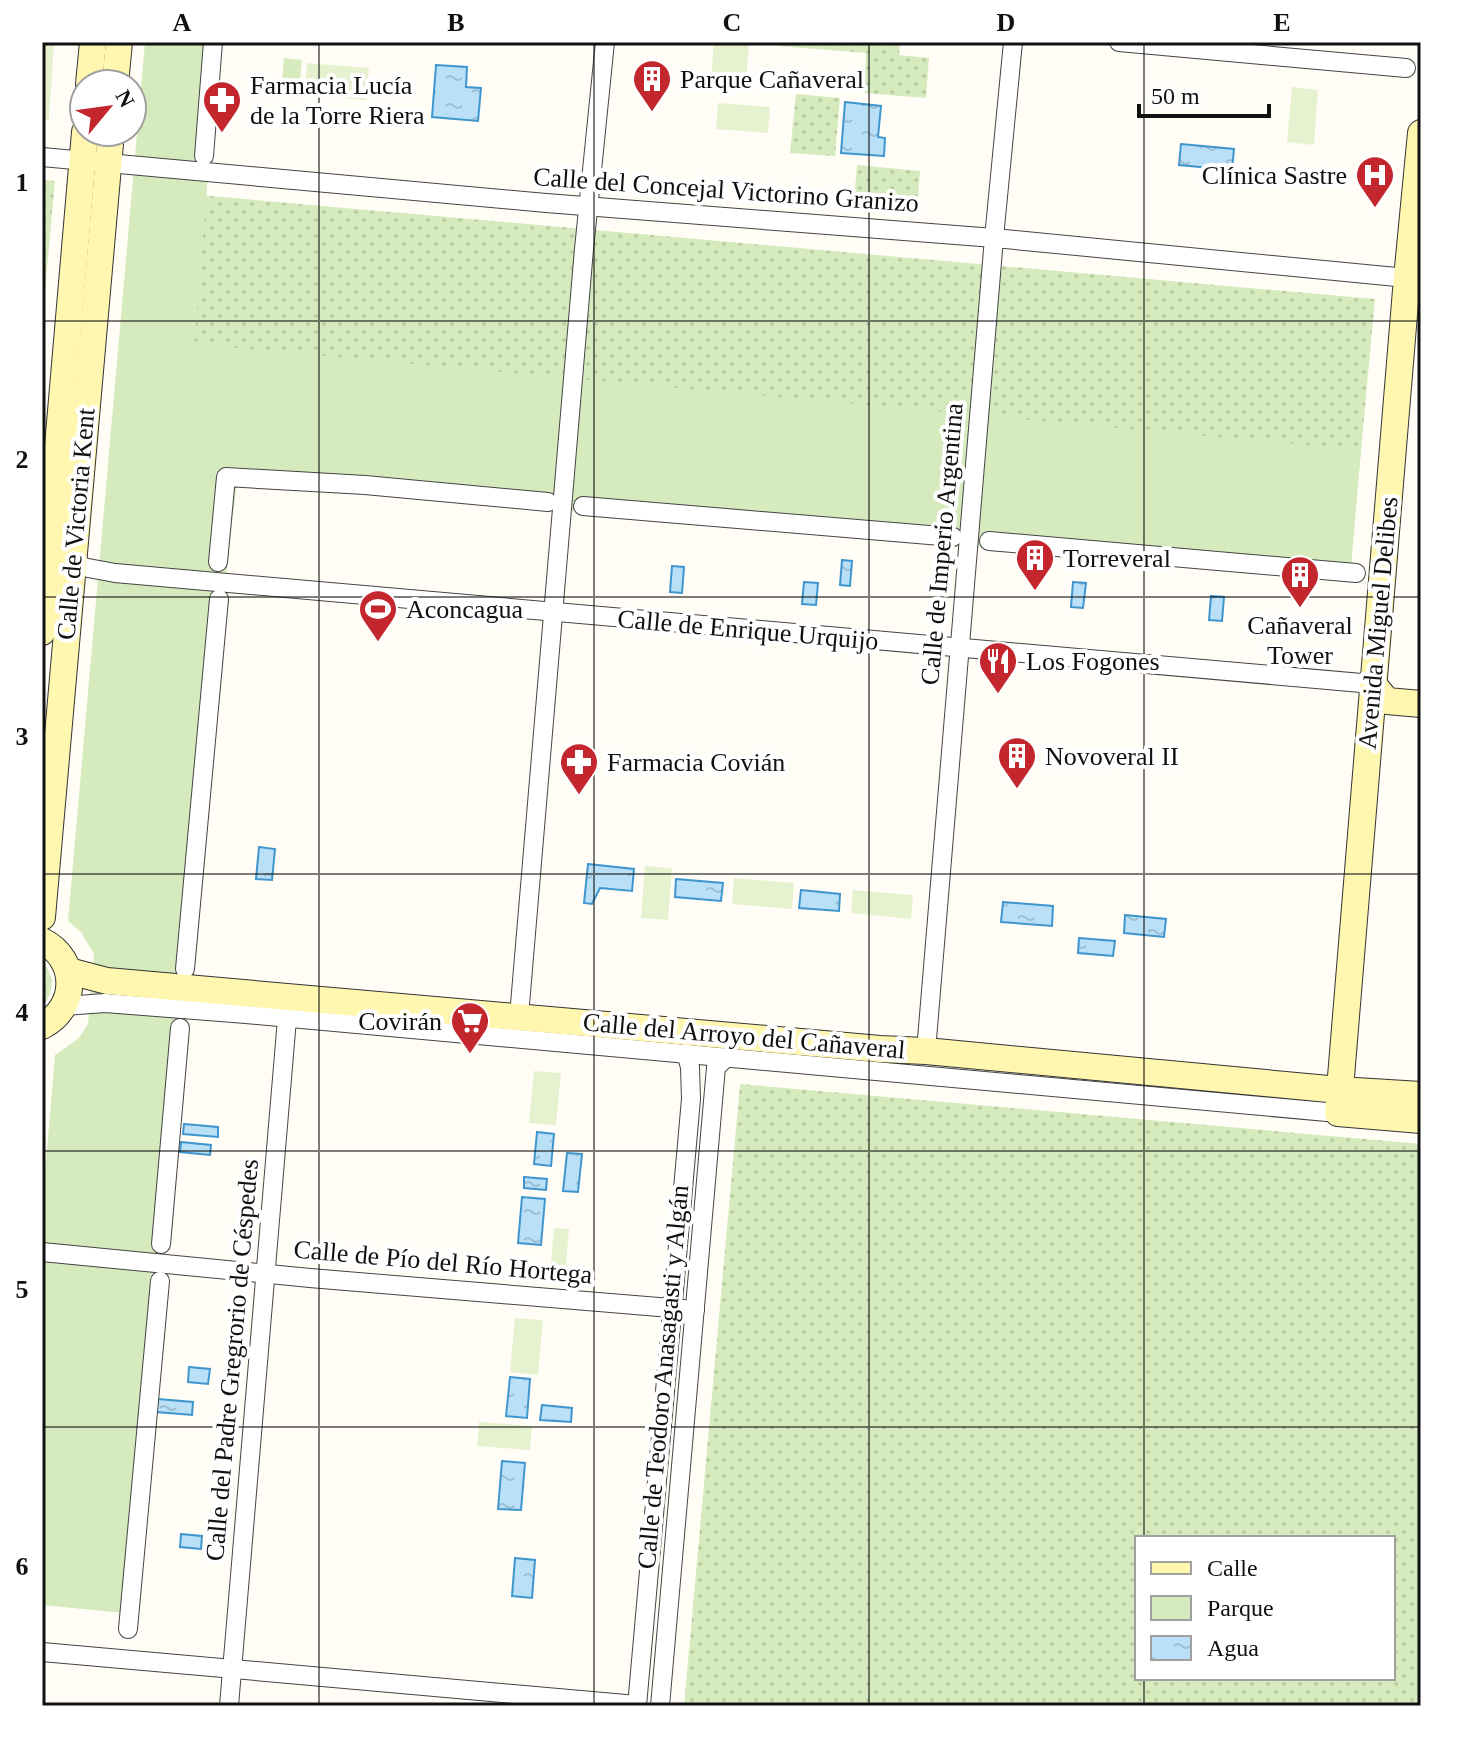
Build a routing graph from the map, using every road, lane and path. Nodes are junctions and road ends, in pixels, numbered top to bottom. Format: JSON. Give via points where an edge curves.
{"nodes":[{"id":1,"x":93,"y":42,"type":"edge"},
{"id":2,"x":119,"y":42,"type":"edge"},
{"id":3,"x":213,"y":42,"type":"edge"},
{"id":4,"x":605,"y":42,"type":"edge"},
{"id":5,"x":1013,"y":42,"type":"edge"},
{"id":6,"x":1119,"y":42,"type":"edge"},
{"id":7,"x":91,"y":68,"type":"edge"},
{"id":8,"x":117,"y":68,"type":"edge"},
{"id":9,"x":1406,"y":68,"type":"dead end"},
{"id":10,"x":1421,"y":133,"type":"edge"},
{"id":11,"x":90,"y":148,"type":"edge"},
{"id":12,"x":102,"y":148,"type":"edge"},
{"id":13,"x":204,"y":156,"type":"dead end"},
{"id":14,"x":42,"y":157,"type":"edge"},
{"id":15,"x":95,"y":162,"type":"junction"},
{"id":16,"x":588,"y":206,"type":"junction"},
{"id":17,"x":994,"y":238,"type":"junction"},
{"id":18,"x":1407,"y":278,"type":"junction"},
{"id":19,"x":548,"y":502,"type":"dead end"},
{"id":20,"x":583,"y":506,"type":"dead end"},
{"id":21,"x":953,"y":537,"type":"dead end"},
{"id":22,"x":989,"y":541,"type":"dead end"},
{"id":23,"x":55,"y":549,"type":"edge"},
{"id":24,"x":218,"y":562,"type":"dead end"},
{"id":25,"x":1356,"y":573,"type":"dead end"},
{"id":26,"x":44,"y":583,"type":"edge"},
{"id":27,"x":219,"y":599,"type":"dead end"},
{"id":28,"x":553,"y":613,"type":"junction"},
{"id":29,"x":42,"y":632,"type":"edge"},
{"id":30,"x":959,"y":647,"type":"junction"},
{"id":31,"x":1373,"y":684,"type":"junction"},
{"id":32,"x":1421,"y":704,"type":"edge"},
{"id":33,"x":43,"y":931,"type":"edge"},
{"id":34,"x":185,"y":969,"type":"dead end"},
{"id":35,"x":69,"y":971,"type":"junction"},
{"id":36,"x":64,"y":1006,"type":"junction"},
{"id":37,"x":519,"y":1016,"type":"junction"},
{"id":38,"x":287,"y":1019,"type":"junction"},
{"id":39,"x":42,"y":1026,"type":"edge"},
{"id":40,"x":180,"y":1028,"type":"dead end"},
{"id":41,"x":926,"y":1051,"type":"junction"},
{"id":42,"x":686,"y":1053,"type":"junction"},
{"id":43,"x":727,"y":1057,"type":"junction"},
{"id":44,"x":1421,"y":1095,"type":"edge"},
{"id":45,"x":1339,"y":1102,"type":"junction"},
{"id":46,"x":1421,"y":1120,"type":"edge"},
{"id":47,"x":161,"y":1244,"type":"dead end"},
{"id":48,"x":42,"y":1252,"type":"edge"},
{"id":49,"x":265,"y":1273,"type":"junction"},
{"id":50,"x":160,"y":1281,"type":"dead end"},
{"id":51,"x":672,"y":1308,"type":"junction"},
{"id":52,"x":695,"y":1310,"type":"junction"},
{"id":53,"x":128,"y":1629,"type":"dead end"},
{"id":54,"x":42,"y":1652,"type":"edge"},
{"id":55,"x":232,"y":1668,"type":"junction"},
{"id":56,"x":637,"y":1705,"type":"edge"},
{"id":57,"x":229,"y":1706,"type":"edge"},
{"id":58,"x":660,"y":1706,"type":"edge"}],
"edges":[{"from":1,"to":7,"type":"main road"},
{"from":2,"to":8,"type":"main road"},
{"from":3,"to":13,"type":"street"},
{"from":4,"to":16,"type":"street"},
{"from":5,"to":17,"type":"street","name":"Calle de Imperio Argentina"},
{"from":6,"to":9,"type":"street"},
{"from":10,"to":18,"type":"main road","name":"Avenida Miguel Delibes"},
{"from":11,"to":15,"type":"main road","name":"Calle de Victoria Kent"},
{"from":12,"to":15,"type":"main road","name":"Calle de Victoria Kent"},
{"from":14,"to":15,"type":"street","name":"Calle del Concejal Victorino Granizo"},
{"from":15,"to":16,"type":"street","name":"Calle del Concejal Victorino Granizo"},
{"from":15,"to":23,"type":"main road","name":"Calle de Victoria Kent"},
{"from":16,"to":17,"type":"street","name":"Calle del Concejal Victorino Granizo"},
{"from":16,"to":28,"type":"street"},
{"from":17,"to":18,"type":"street","name":"Calle del Concejal Victorino Granizo"},
{"from":17,"to":30,"type":"street","name":"Calle de Imperio Argentina"},
{"from":18,"to":31,"type":"main road","name":"Avenida Miguel Delibes"},
{"from":19,"to":24,"type":"street","via":[[226,477]]},
{"from":20,"to":21,"type":"street"},
{"from":22,"to":25,"type":"street"},
{"from":23,"to":26,"type":"main road","name":"Calle de Victoria Kent"},
{"from":23,"to":28,"type":"street","name":"Calle de Enrique Urquijo","via":[[83,567],[115,573]]},
{"from":23,"to":33,"type":"main road","name":"Calle de Victoria Kent"},
{"from":26,"to":29,"type":"main road","name":"Calle de Victoria Kent"},
{"from":27,"to":34,"type":"street"},
{"from":28,"to":30,"type":"street","name":"Calle de Enrique Urquijo"},
{"from":28,"to":37,"type":"street"},
{"from":30,"to":31,"type":"street","name":"Calle de Enrique Urquijo"},
{"from":30,"to":41,"type":"street","name":"Calle de Imperio Argentina"},
{"from":31,"to":32,"type":"main road","name":"Calle de Enrique Urquijo","via":[[1387,701]]},
{"from":31,"to":45,"type":"main road","name":"Avenida Miguel Delibes"},
{"from":33,"to":35,"type":"main road"},
{"from":35,"to":36,"type":"main road"},
{"from":35,"to":37,"type":"main road","name":"Calle del Arroyo del Cañaveral","via":[[107,981]]},
{"from":36,"to":38,"type":"street","name":"Calle del Arroyo del Cañaveral","via":[[105,1003]]},
{"from":36,"to":39,"type":"main road"},
{"from":37,"to":41,"type":"main road","name":"Calle del Arroyo del Cañaveral"},
{"from":38,"to":42,"type":"street","name":"Calle del Arroyo del Cañaveral"},
{"from":38,"to":49,"type":"street","name":"Calle del Padre Gregrorio de Céspedes"},
{"from":40,"to":47,"type":"street"},
{"from":41,"to":45,"type":"main road","name":"Calle del Arroyo del Cañaveral"},
{"from":42,"to":43,"type":"street","name":"Calle del Arroyo del Cañaveral"},
{"from":42,"to":51,"type":"street","name":"Calle de Teodoro Anasagasti y Algán","via":[[691,1099]]},
{"from":43,"to":45,"type":"street","name":"Calle del Arroyo del Cañaveral"},
{"from":43,"to":52,"type":"street","name":"Calle de Teodoro Anasagasti y Algán","via":[[716,1067]]},
{"from":44,"to":45,"type":"main road","name":"Calle del Arroyo del Cañaveral"},
{"from":45,"to":46,"type":"main road"},
{"from":48,"to":49,"type":"street","name":"Calle de Pío del Río Hortega"},
{"from":49,"to":51,"type":"street","name":"Calle de Pío del Río Hortega"},
{"from":49,"to":55,"type":"street","name":"Calle del Padre Gregrorio de Céspedes"},
{"from":50,"to":53,"type":"street"},
{"from":51,"to":52,"type":"street","name":"Calle de Pío del Río Hortega"},
{"from":51,"to":56,"type":"street","name":"Calle de Teodoro Anasagasti y Algán"},
{"from":52,"to":58,"type":"street","name":"Calle de Teodoro Anasagasti y Algán"},
{"from":54,"to":55,"type":"street"},
{"from":55,"to":56,"type":"street"},
{"from":55,"to":57,"type":"street","name":"Calle del Padre Gregrorio de Céspedes"}]}
